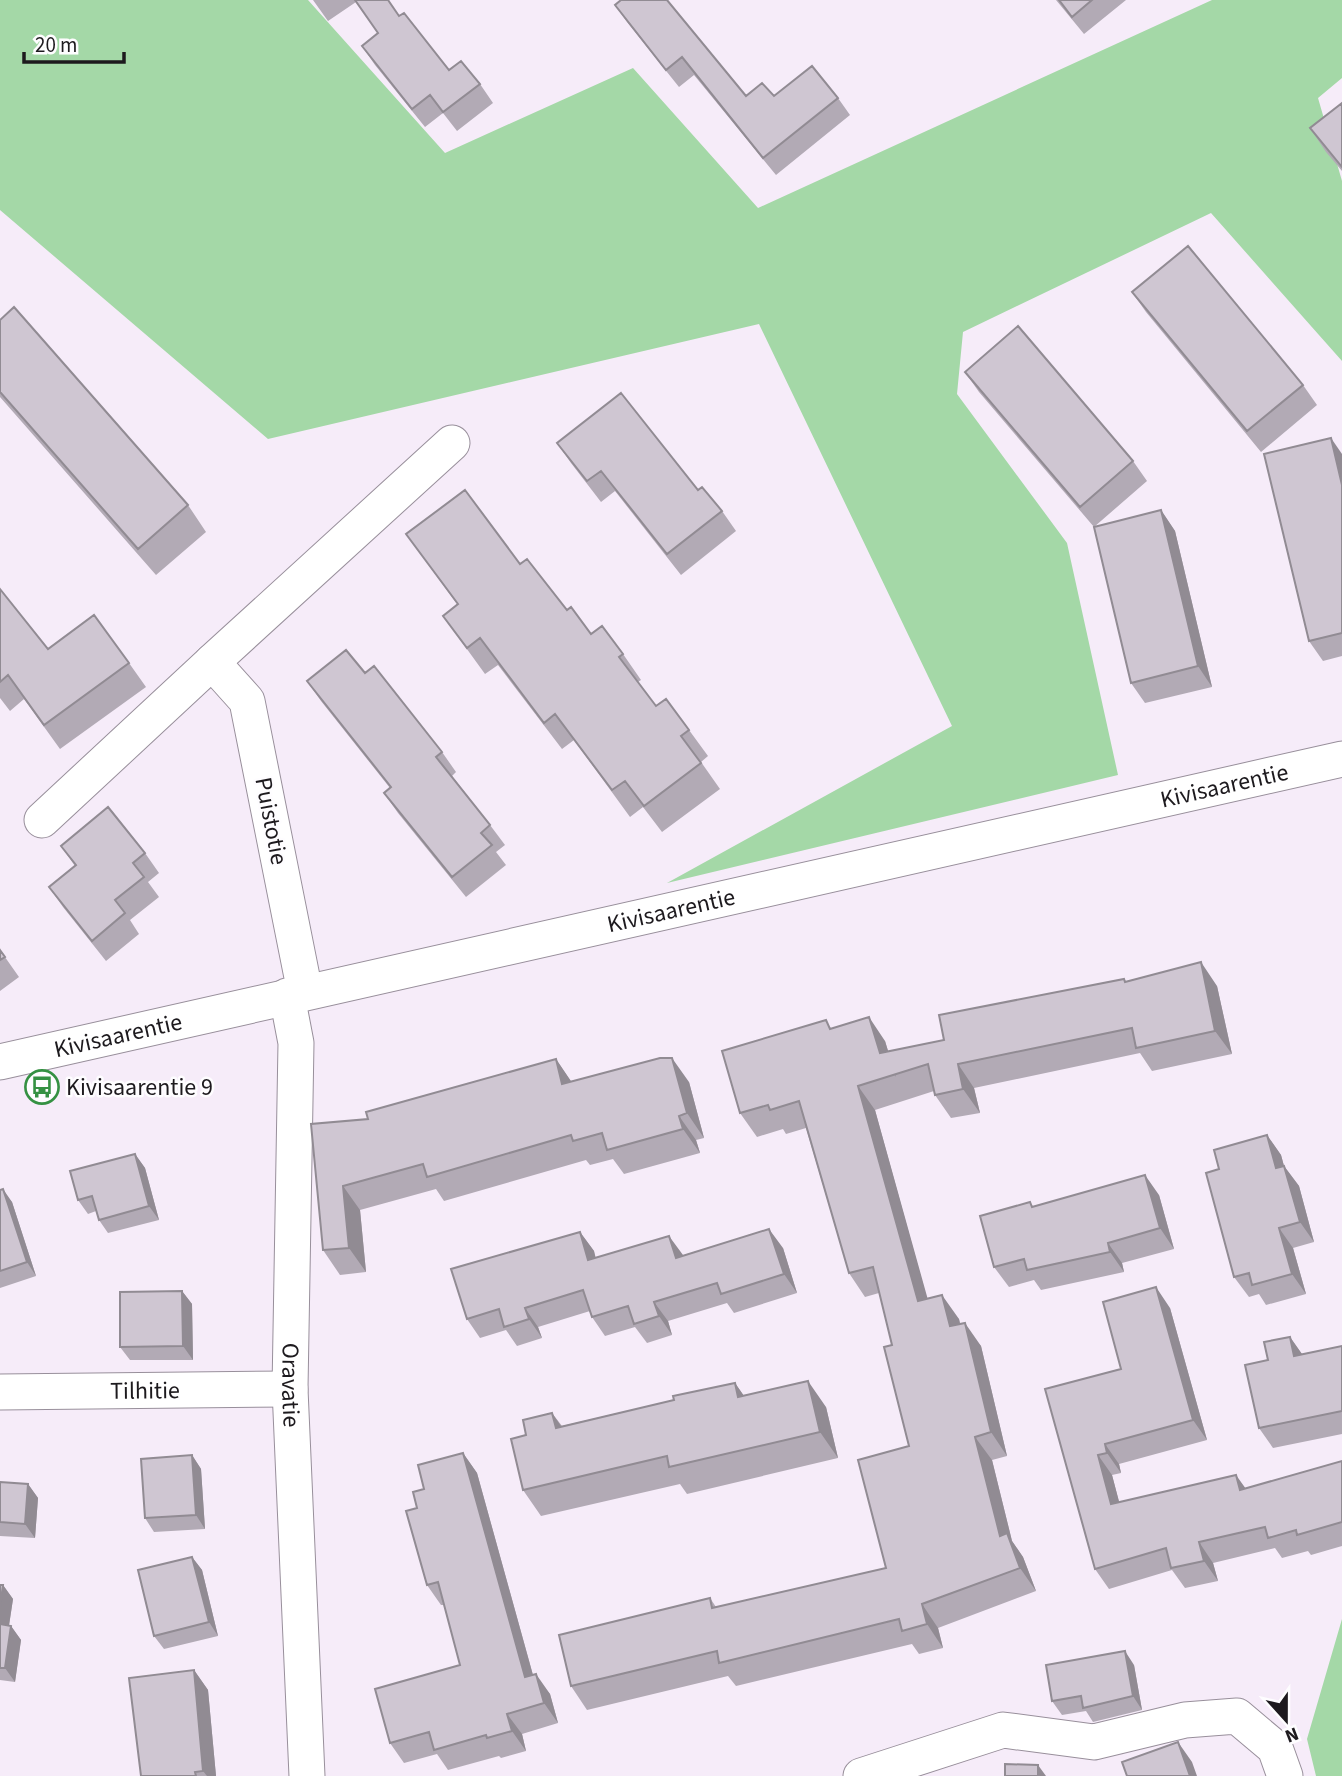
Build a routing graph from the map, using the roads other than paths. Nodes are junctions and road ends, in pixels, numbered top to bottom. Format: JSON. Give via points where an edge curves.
{"nodes":[{"id":1,"x":452,"y":443,"type":"dead end"},
{"id":2,"x":212,"y":663,"type":"junction"},
{"id":3,"x":1342,"y":759,"type":"edge"},
{"id":4,"x":42,"y":820,"type":"dead end"},
{"id":5,"x":296,"y":994,"type":"junction"},
{"id":6,"x":0,"y":1062,"type":"edge"},
{"id":7,"x":290,"y":1389,"type":"junction"},
{"id":8,"x":0,"y":1392,"type":"edge"},
{"id":9,"x":307,"y":1776,"type":"edge"},
{"id":10,"x":861,"y":1776,"type":"edge"},
{"id":11,"x":1285,"y":1776,"type":"edge"}],
"edges":[{"from":1,"to":2,"type":"street"},
{"from":2,"to":4,"type":"street"},
{"from":2,"to":5,"type":"street","name":"Puistotie","via":[[247,701]]},
{"from":3,"to":5,"type":"street","name":"Kivisaarentie"},
{"from":5,"to":6,"type":"street","name":"Kivisaarentie"},
{"from":5,"to":7,"type":"street","name":"Oravatie"},
{"from":7,"to":8,"type":"street","name":"Tilhitie"},
{"from":7,"to":9,"type":"street","name":"Oravatie"},
{"from":10,"to":11,"type":"street","via":[[1003,1730],[1094,1742],[1185,1720],[1237,1716],[1275,1748]]}]}
